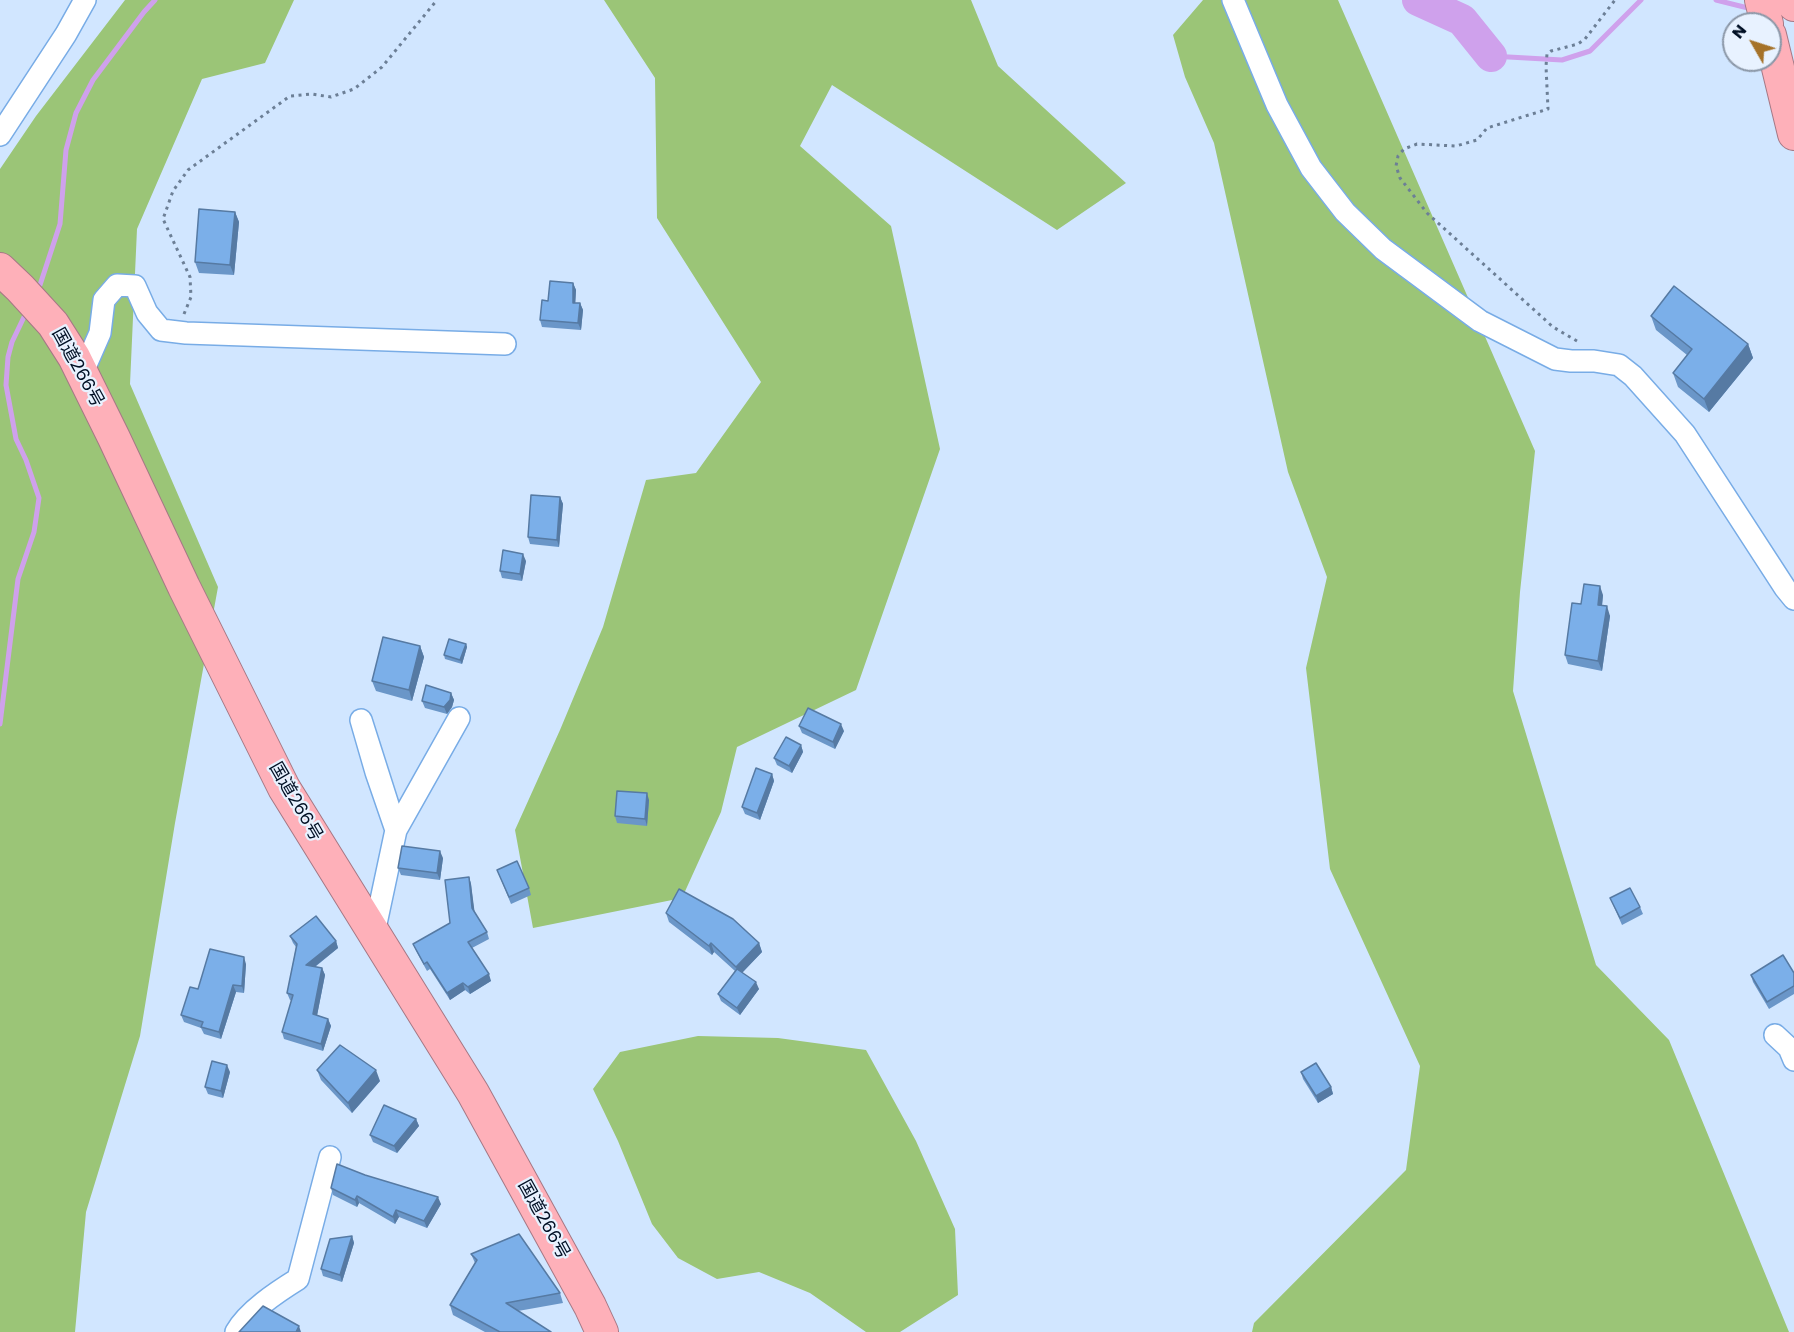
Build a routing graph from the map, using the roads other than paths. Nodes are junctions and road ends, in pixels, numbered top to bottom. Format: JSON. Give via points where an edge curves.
{"nodes":[{"id":1,"x":85,"y":0,"type":"edge"},
{"id":2,"x":1233,"y":0,"type":"edge"},
{"id":3,"x":1792,"y":0,"type":"edge"},
{"id":4,"x":1794,"y":5,"type":"edge"},
{"id":5,"x":1780,"y":72,"type":"edge"},
{"id":6,"x":1794,"y":134,"type":"edge"},
{"id":7,"x":0,"y":135,"type":"edge"},
{"id":8,"x":0,"y":269,"type":"edge"},
{"id":9,"x":505,"y":344,"type":"dead end"},
{"id":10,"x":82,"y":374,"type":"junction"},
{"id":11,"x":1794,"y":599,"type":"edge"},
{"id":12,"x":459,"y":718,"type":"dead end"},
{"id":13,"x":374,"y":933,"type":"junction"},
{"id":14,"x":1775,"y":1035,"type":"dead end"},
{"id":15,"x":1794,"y":1060,"type":"edge"},
{"id":16,"x":330,"y":1157,"type":"dead end"},
{"id":17,"x":237,"y":1332,"type":"edge"},
{"id":18,"x":602,"y":1332,"type":"edge"}],
"edges":[{"from":1,"to":7,"type":"street"},
{"from":2,"to":11,"type":"street","via":[[1277,105],[1311,168],[1345,212],[1383,249],[1480,321],[1555,358],[1619,365],[1626,370],[1685,434]]},
{"from":3,"to":4,"type":"highway"},
{"from":5,"to":6,"type":"highway"},
{"from":8,"to":10,"type":"highway","name":"国道266号","via":[[53,324]]},
{"from":9,"to":10,"type":"street","via":[[161,330],[147,313],[135,286],[117,285],[104,300],[100,333]]},
{"from":10,"to":13,"type":"highway","name":"国道266号","via":[[284,788]]},
{"from":12,"to":13,"type":"street","via":[[396,830]]},
{"from":13,"to":18,"type":"highway","name":"国道266号","via":[[473,1093]]},
{"from":14,"to":15,"type":"street","via":[[1789,1048]]},
{"from":16,"to":17,"type":"street","via":[[298,1279],[277,1292]]}]}
